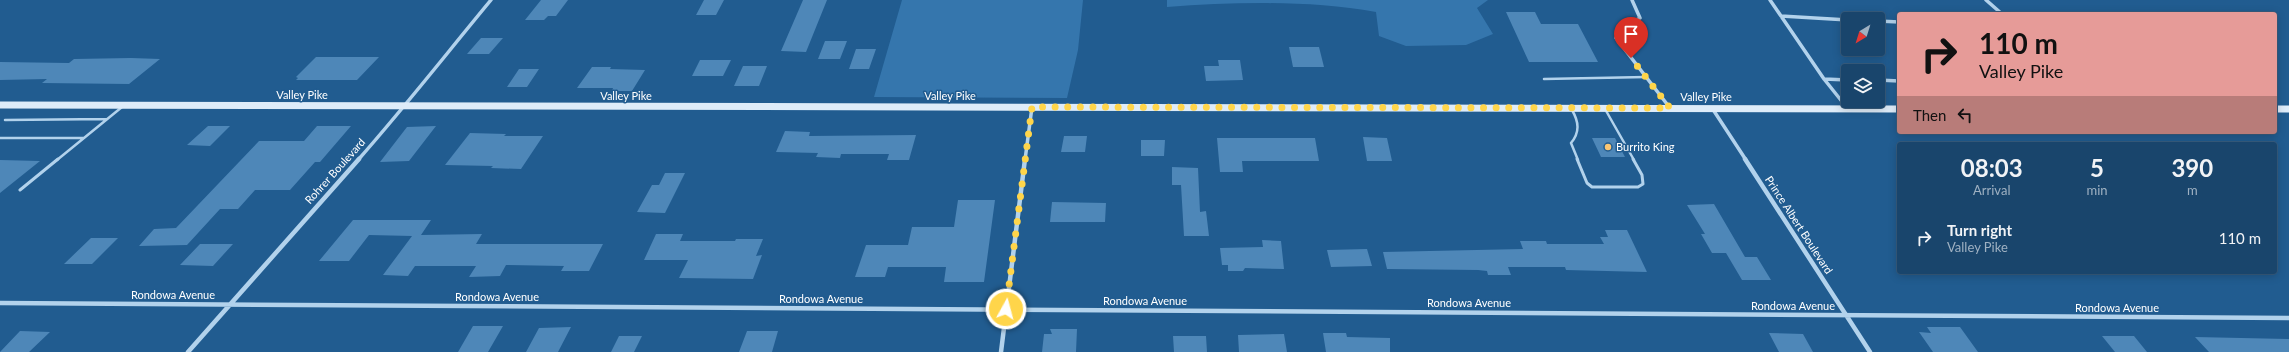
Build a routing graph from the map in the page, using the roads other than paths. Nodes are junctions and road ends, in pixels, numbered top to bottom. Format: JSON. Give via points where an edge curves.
{"nodes":[{"id":1,"x":492,"y":0,"type":"edge"},
{"id":2,"x":1632,"y":0,"type":"edge"},
{"id":3,"x":1770,"y":0,"type":"edge"},
{"id":4,"x":1986,"y":0,"type":"edge"},
{"id":5,"x":2000,"y":12,"type":"edge"},
{"id":6,"x":1781,"y":16,"type":"junction"},
{"id":7,"x":1841,"y":20,"type":"edge"},
{"id":8,"x":1885,"y":21,"type":"edge"},
{"id":9,"x":1897,"y":22,"type":"edge"},
{"id":10,"x":1646,"y":77,"type":"junction"},
{"id":11,"x":1544,"y":79,"type":"dead end"},
{"id":12,"x":1824,"y":79,"type":"junction"},
{"id":13,"x":1841,"y":80,"type":"edge"},
{"id":14,"x":1885,"y":80,"type":"edge"},
{"id":15,"x":1897,"y":81,"type":"edge"},
{"id":16,"x":0,"y":106,"type":"edge"},
{"id":17,"x":123,"y":106,"type":"junction"},
{"id":18,"x":405,"y":107,"type":"junction"},
{"id":19,"x":1032,"y":107,"type":"junction"},
{"id":20,"x":1571,"y":108,"type":"junction"},
{"id":21,"x":1604,"y":108,"type":"junction"},
{"id":22,"x":1670,"y":108,"type":"junction"},
{"id":23,"x":1712,"y":108,"type":"junction"},
{"id":24,"x":1848,"y":109,"type":"junction"},
{"id":25,"x":1897,"y":109,"type":"edge"},
{"id":26,"x":2277,"y":109,"type":"edge"},
{"id":27,"x":2289,"y":109,"type":"edge"},
{"id":28,"x":4,"y":120,"type":"dead end"},
{"id":29,"x":107,"y":120,"type":"junction"},
{"id":30,"x":0,"y":138,"type":"edge"},
{"id":31,"x":84,"y":138,"type":"junction"},
{"id":32,"x":20,"y":190,"type":"dead end"},
{"id":33,"x":0,"y":303,"type":"edge"},
{"id":34,"x":229,"y":304,"type":"junction"},
{"id":35,"x":1006,"y":309,"type":"junction"},
{"id":36,"x":1846,"y":315,"type":"junction"},
{"id":37,"x":2289,"y":318,"type":"edge"},
{"id":38,"x":188,"y":352,"type":"edge"},
{"id":39,"x":1001,"y":352,"type":"edge"},
{"id":40,"x":1870,"y":352,"type":"edge"}],
"edges":[{"from":1,"to":18,"type":"street","name":"Rohrer Boulevard","via":[[426,78]]},
{"from":2,"to":10,"type":"street","via":[[1640,18],[1620,28],[1616,38]]},
{"from":3,"to":6,"type":"street"},
{"from":4,"to":5,"type":"street"},
{"from":6,"to":7,"type":"street"},
{"from":6,"to":12,"type":"street"},
{"from":8,"to":9,"type":"street"},
{"from":10,"to":11,"type":"lane"},
{"from":10,"to":22,"type":"street"},
{"from":12,"to":13,"type":"street"},
{"from":12,"to":24,"type":"street"},
{"from":14,"to":15,"type":"street"},
{"from":16,"to":17,"type":"street","name":"Valley Pike"},
{"from":17,"to":18,"type":"street","name":"Valley Pike"},
{"from":17,"to":29,"type":"lane"},
{"from":18,"to":19,"type":"street","name":"Valley Pike"},
{"from":18,"to":34,"type":"street","name":"Rohrer Boulevard"},
{"from":19,"to":20,"type":"street","name":"Valley Pike"},
{"from":19,"to":35,"type":"street"},
{"from":20,"to":21,"type":"street","name":"Valley Pike"},
{"from":20,"to":21,"type":"lane","via":[[1579,122],[1577,136],[1571,143],[1587,183],[1592,187],[1638,187],[1643,184],[1642,175]]},
{"from":21,"to":22,"type":"street","name":"Valley Pike"},
{"from":22,"to":23,"type":"street","name":"Valley Pike"},
{"from":23,"to":24,"type":"street","name":"Valley Pike"},
{"from":23,"to":36,"type":"street","name":"Prince Albert Boulevard"},
{"from":24,"to":25,"type":"street","name":"Valley Pike"},
{"from":26,"to":27,"type":"street"},
{"from":28,"to":29,"type":"lane"},
{"from":29,"to":31,"type":"lane"},
{"from":30,"to":31,"type":"lane"},
{"from":31,"to":32,"type":"lane"},
{"from":33,"to":34,"type":"street","name":"Rondowa Avenue"},
{"from":34,"to":35,"type":"street","name":"Rondowa Avenue"},
{"from":34,"to":38,"type":"street","name":"Rohrer Boulevard"},
{"from":35,"to":36,"type":"street","name":"Rondowa Avenue"},
{"from":35,"to":39,"type":"street"},
{"from":36,"to":37,"type":"street","name":"Rondowa Avenue"},
{"from":36,"to":40,"type":"street","name":"Prince Albert Boulevard"}]}
